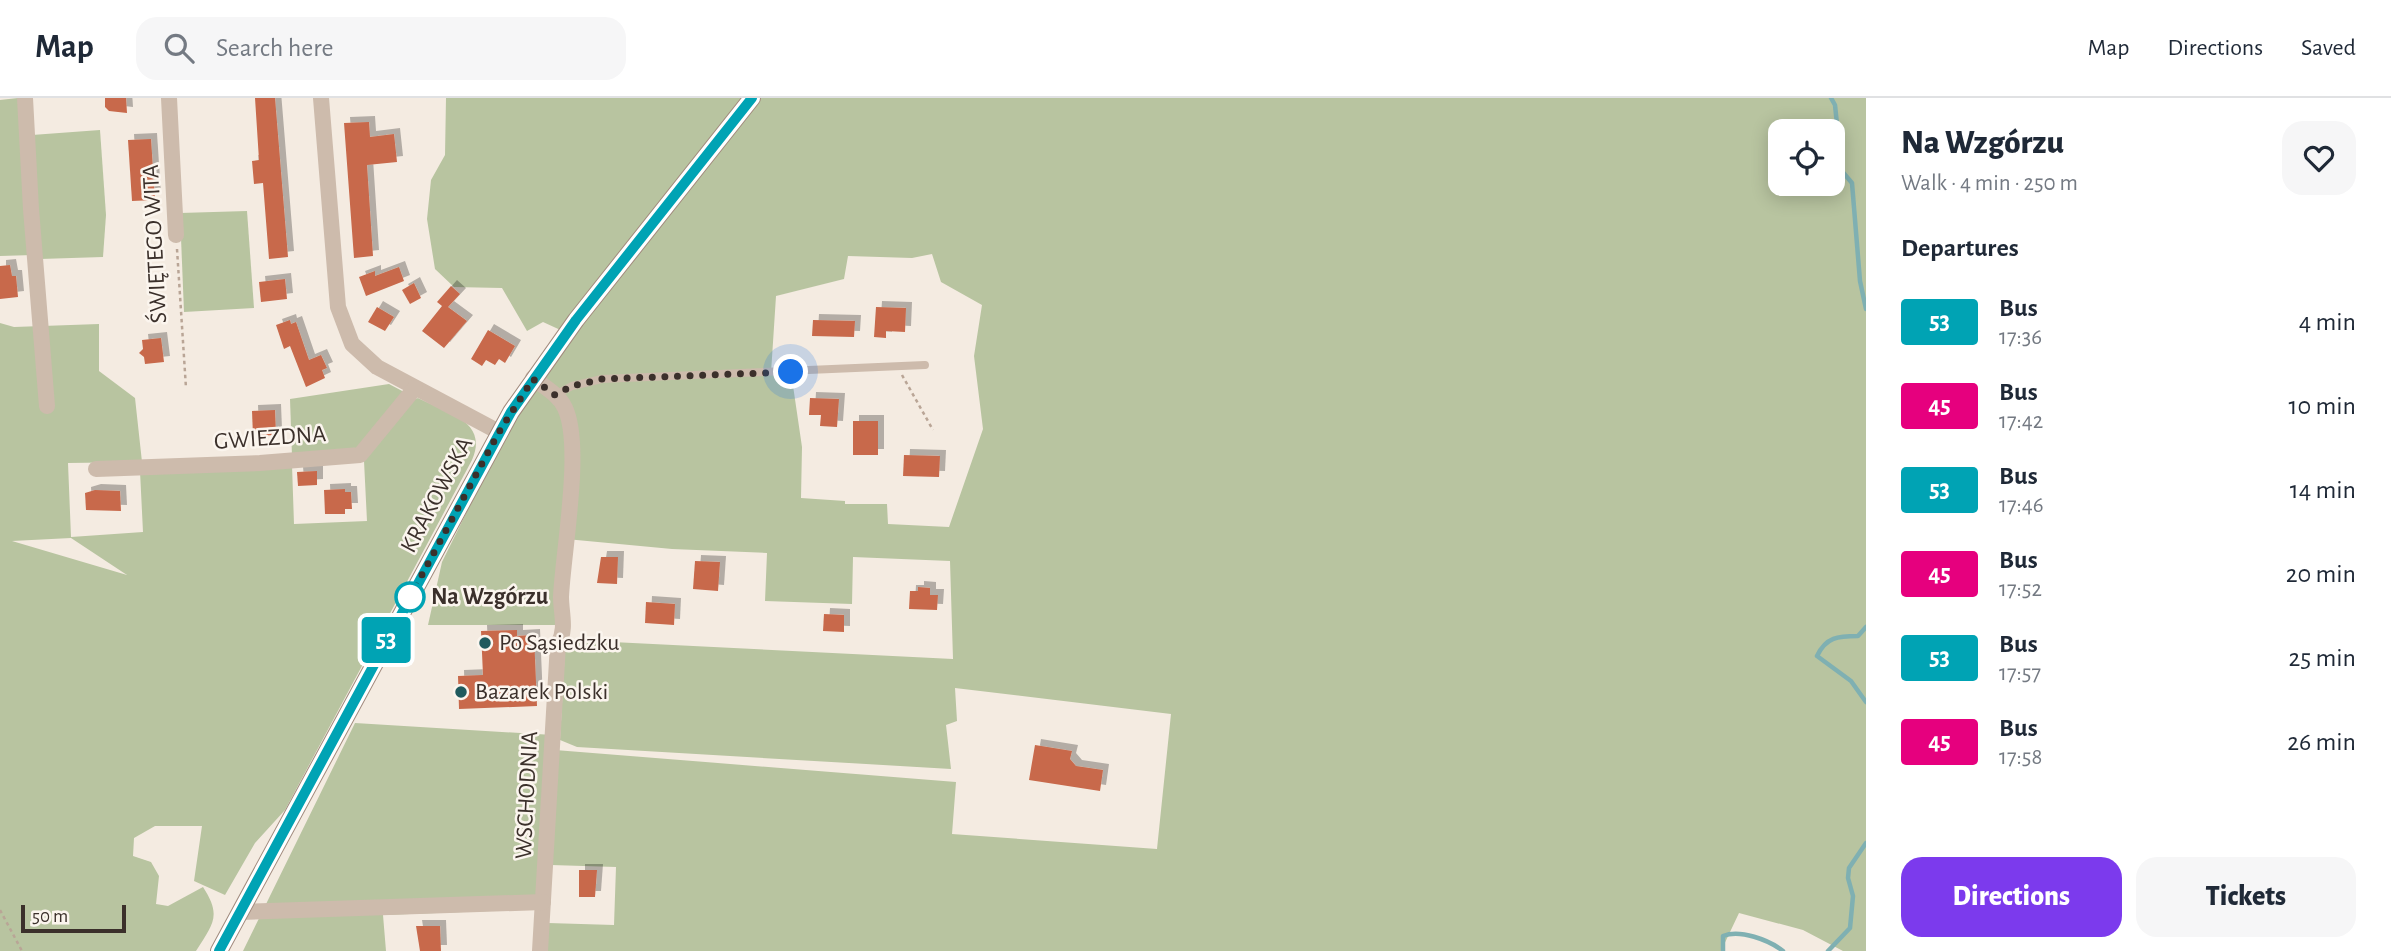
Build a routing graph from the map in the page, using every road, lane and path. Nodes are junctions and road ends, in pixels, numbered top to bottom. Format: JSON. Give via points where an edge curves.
{"nodes":[{"id":1,"x":26,"y":98,"type":"edge"},
{"id":2,"x":169,"y":98,"type":"edge"},
{"id":3,"x":321,"y":98,"type":"edge"},
{"id":4,"x":752,"y":98,"type":"edge"},
{"id":5,"x":176,"y":236,"type":"joint"},
{"id":6,"x":925,"y":365,"type":"dead end"},
{"id":7,"x":895,"y":367,"type":"junction"},
{"id":8,"x":533,"y":379,"type":"junction"},
{"id":9,"x":186,"y":388,"type":"dead end"},
{"id":10,"x":415,"y":388,"type":"junction"},
{"id":11,"x":555,"y":395,"type":"junction"},
{"id":12,"x":47,"y":406,"type":"dead end"},
{"id":13,"x":933,"y":430,"type":"dead end"},
{"id":14,"x":499,"y":432,"type":"junction"},
{"id":15,"x":96,"y":469,"type":"dead end"},
{"id":16,"x":543,"y":902,"type":"junction"},
{"id":17,"x":0,"y":910,"type":"edge"},
{"id":18,"x":240,"y":912,"type":"junction"},
{"id":19,"x":22,"y":951,"type":"edge"},
{"id":20,"x":219,"y":951,"type":"edge"},
{"id":21,"x":540,"y":951,"type":"edge"}],
"edges":[{"from":1,"to":12,"type":"street"},
{"from":2,"to":5,"type":"street","name":"ŚWIĘTEGO WITA"},
{"from":3,"to":10,"type":"street","via":[[338,307],[345,330],[364,357]]},
{"from":4,"to":8,"type":"main road","name":"KRAKOWSKA"},
{"from":5,"to":9,"type":"path","name":"ŚWIĘTEGO WITA"},
{"from":6,"to":7,"type":"lane"},
{"from":7,"to":11,"type":"lane","via":[[602,379]]},
{"from":7,"to":13,"type":"path"},
{"from":8,"to":11,"type":"street","name":"WSCHODNIA"},
{"from":8,"to":14,"type":"main road","name":"KRAKOWSKA"},
{"from":10,"to":14,"type":"street"},
{"from":10,"to":15,"type":"street","name":"GWIEZDNA","via":[[360,455]]},
{"from":11,"to":16,"type":"street","name":"WSCHODNIA","via":[[569,420],[570,493]]},
{"from":14,"to":18,"type":"main road","name":"KRAKOWSKA"},
{"from":16,"to":18,"type":"street"},
{"from":16,"to":21,"type":"street","name":"WSCHODNIA"},
{"from":17,"to":19,"type":"path"},
{"from":18,"to":20,"type":"main road","name":"KRAKOWSKA"}]}
